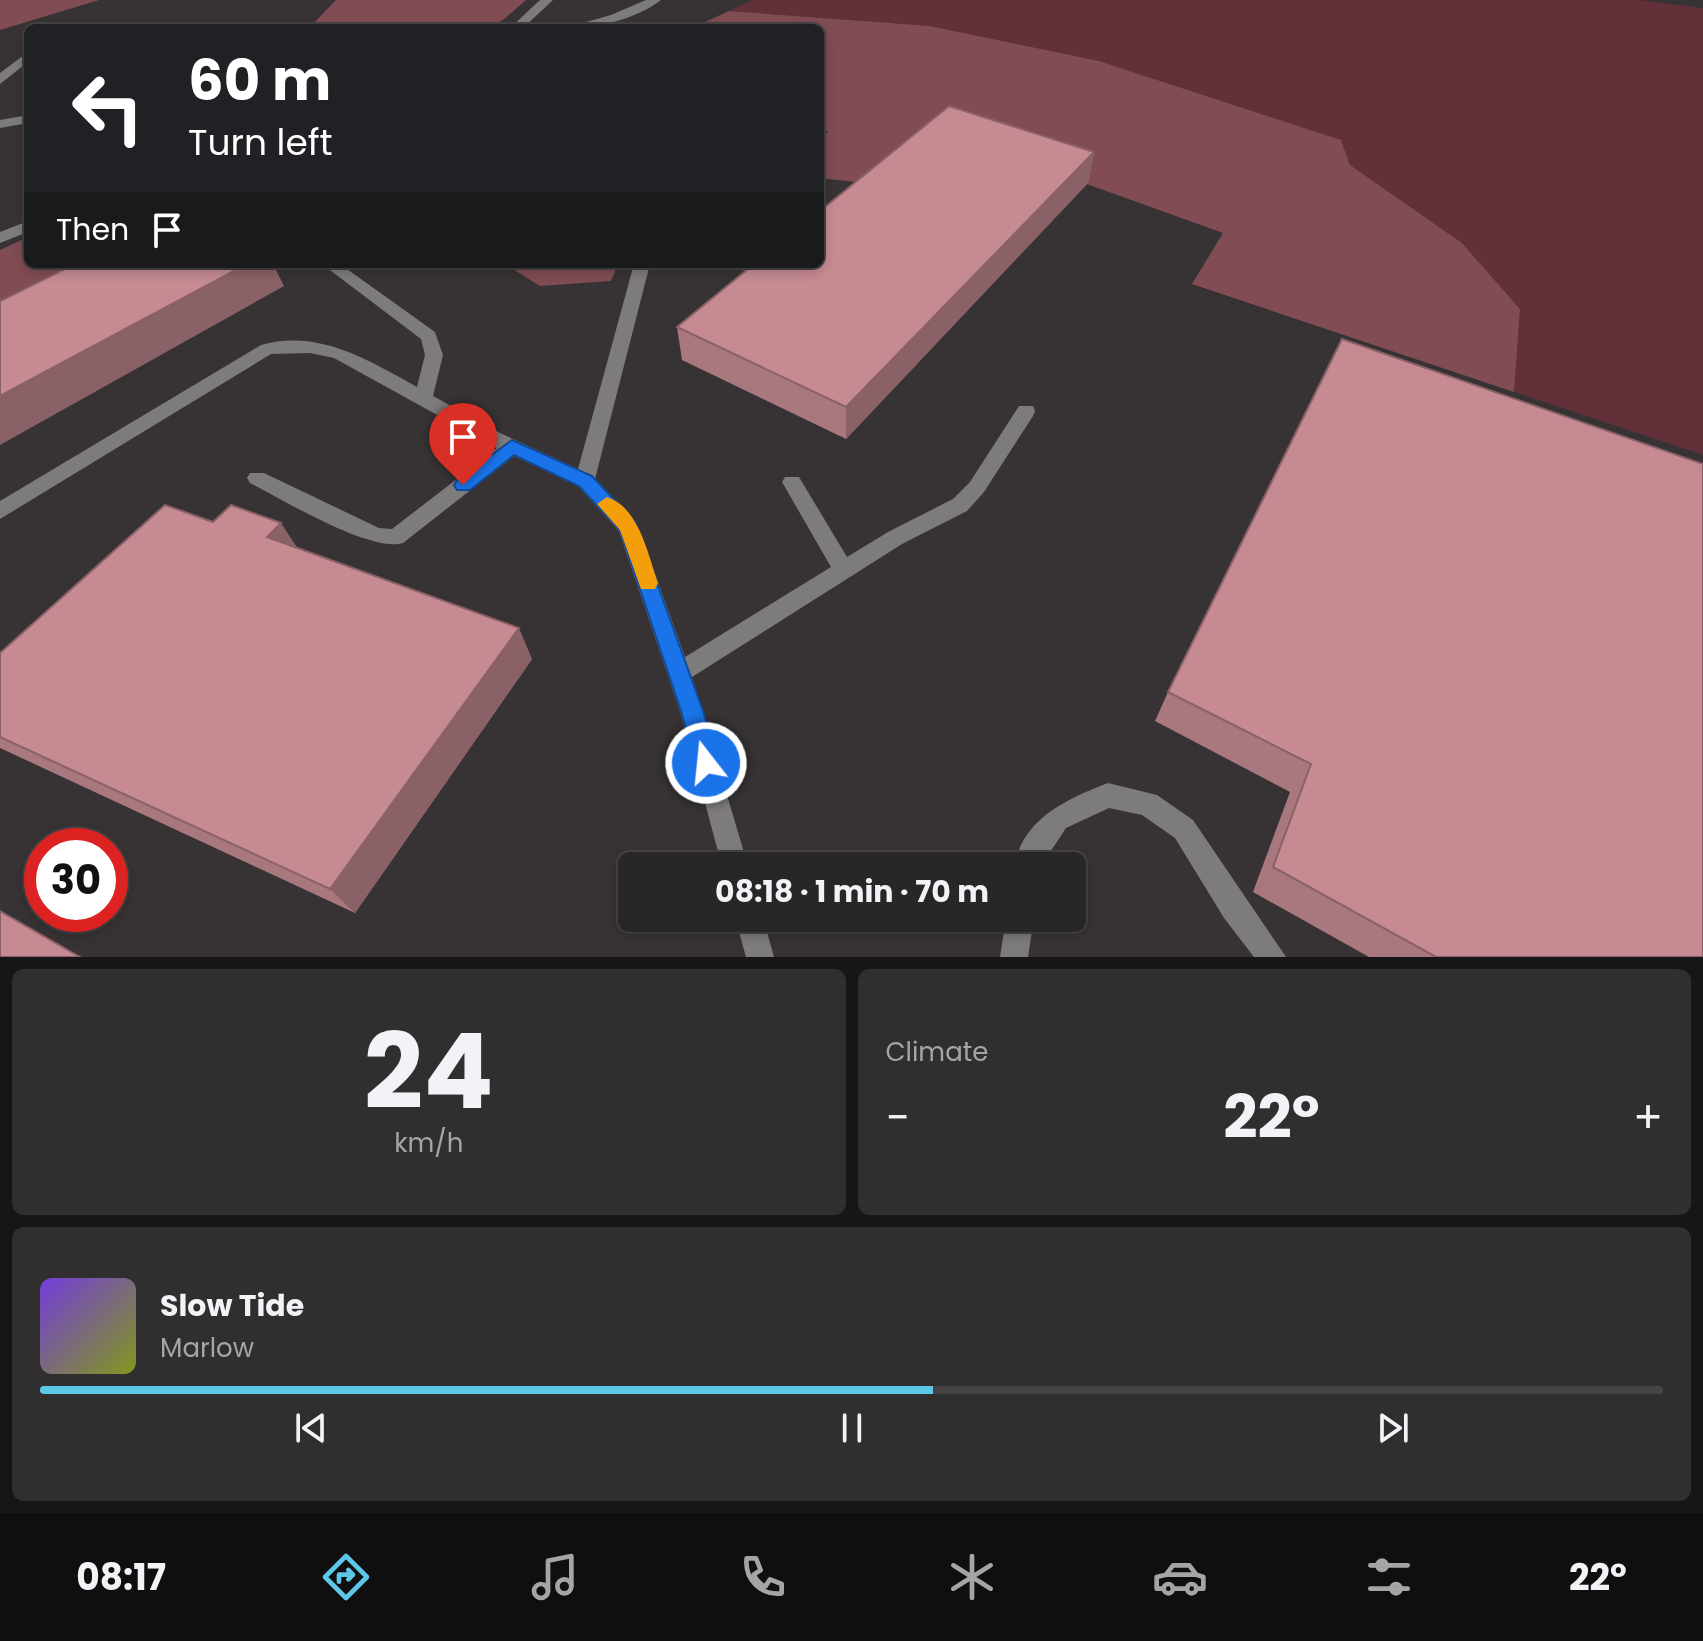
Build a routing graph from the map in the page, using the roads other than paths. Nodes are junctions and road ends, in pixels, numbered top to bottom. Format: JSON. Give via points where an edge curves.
{"nodes":[{"id":1,"x":547,"y":0,"type":"edge"},
{"id":2,"x":655,"y":0,"type":"edge"},
{"id":3,"x":520,"y":24,"type":"edge"},
{"id":4,"x":589,"y":24,"type":"edge"},
{"id":5,"x":24,"y":59,"type":"edge"},
{"id":6,"x":0,"y":80,"type":"edge"},
{"id":7,"x":24,"y":120,"type":"edge"},
{"id":8,"x":0,"y":124,"type":"edge"},
{"id":9,"x":24,"y":228,"type":"edge"},
{"id":10,"x":0,"y":238,"type":"edge"},
{"id":11,"x":336,"y":268,"type":"edge"},
{"id":12,"x":641,"y":268,"type":"edge"},
{"id":13,"x":423,"y":399,"type":"junction"},
{"id":14,"x":1026,"y":411,"type":"dead end"},
{"id":15,"x":502,"y":442,"type":"junction"},
{"id":16,"x":257,"y":478,"type":"dead end"},
{"id":17,"x":585,"y":481,"type":"junction"},
{"id":18,"x":792,"y":482,"type":"dead end"},
{"id":19,"x":0,"y":511,"type":"edge"},
{"id":20,"x":844,"y":570,"type":"junction"},
{"id":21,"x":679,"y":673,"type":"junction"},
{"id":22,"x":731,"y":852,"type":"edge"},
{"id":23,"x":1033,"y":852,"type":"edge"},
{"id":24,"x":753,"y":932,"type":"edge"},
{"id":25,"x":1018,"y":932,"type":"edge"},
{"id":26,"x":760,"y":957,"type":"edge"},
{"id":27,"x":1014,"y":957,"type":"edge"},
{"id":28,"x":1272,"y":957,"type":"edge"}],
"edges":[{"from":1,"to":3,"type":"street"},
{"from":2,"to":4,"type":"street"},
{"from":5,"to":6,"type":"street"},
{"from":7,"to":8,"type":"street"},
{"from":9,"to":10,"type":"street"},
{"from":11,"to":13,"type":"street","via":[[429,336],[434,355]]},
{"from":12,"to":17,"type":"street"},
{"from":13,"to":15,"type":"street"},
{"from":13,"to":19,"type":"street","via":[[328,349],[267,349]]},
{"from":14,"to":20,"type":"street","via":[[960,505]]},
{"from":15,"to":16,"type":"street","via":[[396,537],[376,536]]},
{"from":15,"to":17,"type":"street"},
{"from":17,"to":21,"type":"street","via":[[628,527]]},
{"from":18,"to":20,"type":"street"},
{"from":20,"to":21,"type":"street"},
{"from":21,"to":22,"type":"street"},
{"from":23,"to":28,"type":"street","via":[[1057,819],[1108,795],[1148,804],[1184,829]]},
{"from":24,"to":26,"type":"street"},
{"from":25,"to":27,"type":"street"}]}
